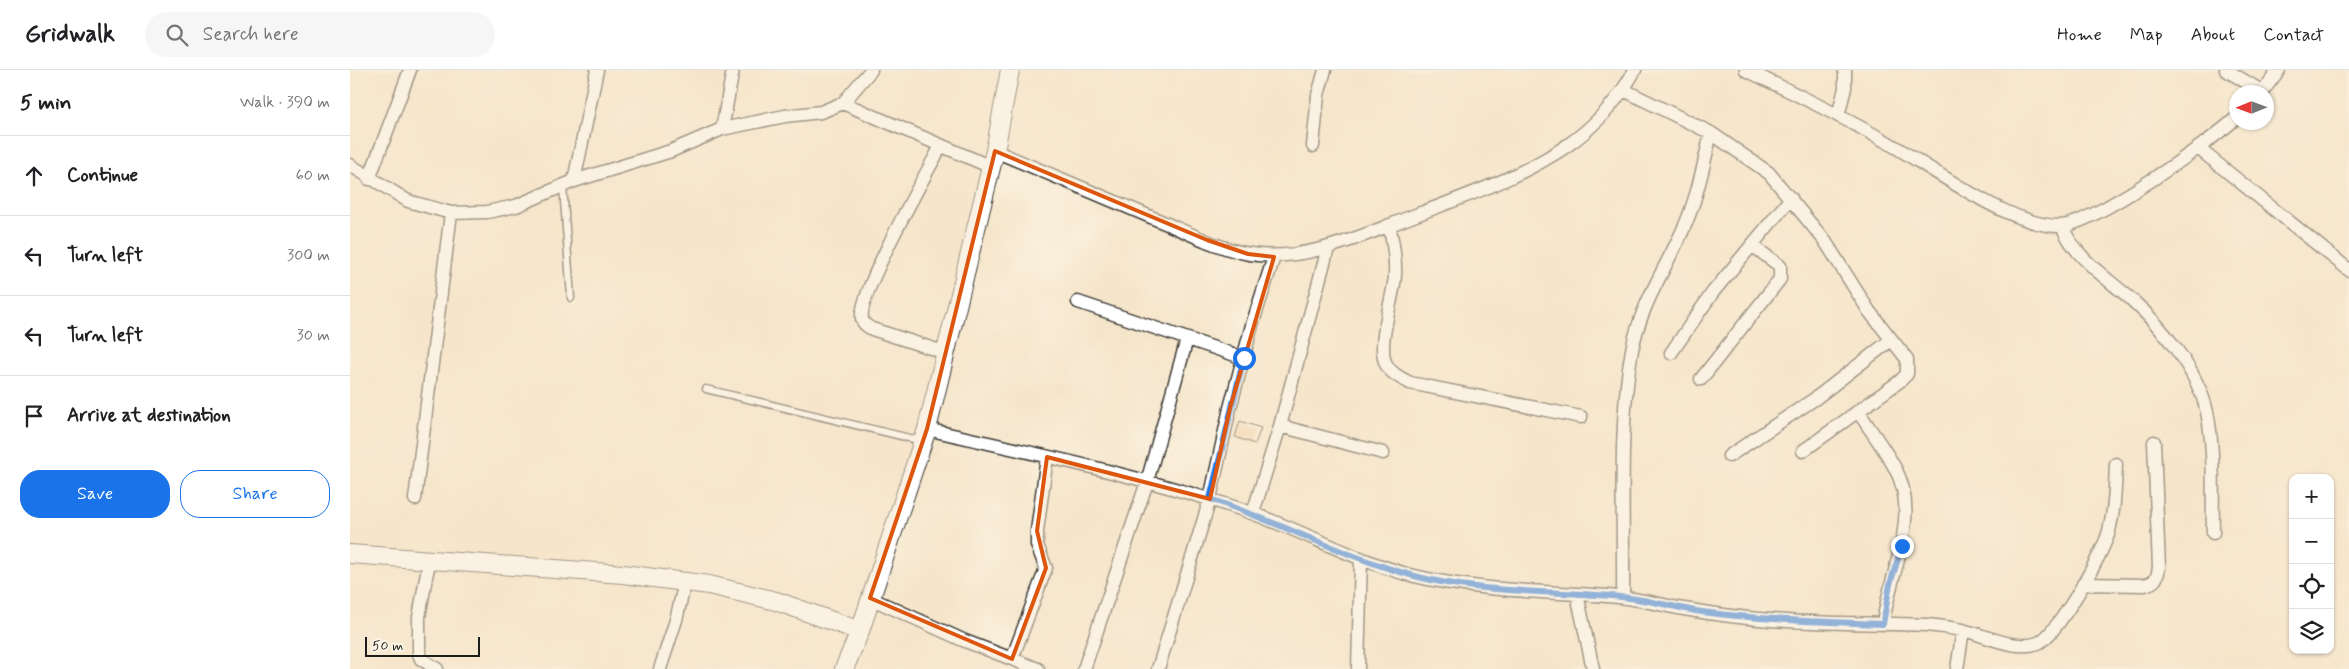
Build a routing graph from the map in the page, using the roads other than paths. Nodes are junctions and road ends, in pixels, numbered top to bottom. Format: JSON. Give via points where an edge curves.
{"nodes":[{"id":1,"x":410,"y":70,"type":"edge"},
{"id":2,"x":597,"y":70,"type":"edge"},
{"id":3,"x":733,"y":70,"type":"edge"},
{"id":4,"x":871,"y":70,"type":"edge"},
{"id":5,"x":1010,"y":70,"type":"edge"},
{"id":6,"x":1325,"y":70,"type":"edge"},
{"id":7,"x":1635,"y":70,"type":"edge"},
{"id":8,"x":1746,"y":70,"type":"edge"},
{"id":9,"x":1845,"y":70,"type":"edge"},
{"id":10,"x":2226,"y":70,"type":"edge"},
{"id":11,"x":2279,"y":70,"type":"edge"},
{"id":12,"x":2251,"y":85,"type":"edge"},
{"id":13,"x":2268,"y":85,"type":"edge"},
{"id":14,"x":1624,"y":90,"type":"junction"},
{"id":15,"x":843,"y":103,"type":"junction"},
{"id":16,"x":1838,"y":116,"type":"junction"},
{"id":17,"x":2229,"y":124,"type":"edge"},
{"id":18,"x":722,"y":129,"type":"junction"},
{"id":19,"x":1711,"y":133,"type":"junction"},
{"id":20,"x":941,"y":146,"type":"junction"},
{"id":21,"x":1312,"y":146,"type":"dead end"},
{"id":22,"x":2198,"y":148,"type":"junction"},
{"id":23,"x":993,"y":159,"type":"junction"},
{"id":24,"x":350,"y":165,"type":"edge"},
{"id":25,"x":370,"y":179,"type":"junction"},
{"id":26,"x":568,"y":184,"type":"junction"},
{"id":27,"x":1791,"y":198,"type":"junction"},
{"id":28,"x":452,"y":214,"type":"junction"},
{"id":29,"x":1389,"y":225,"type":"junction"},
{"id":30,"x":2062,"y":226,"type":"junction"},
{"id":31,"x":1754,"y":246,"type":"junction"},
{"id":32,"x":1328,"y":248,"type":"junction"},
{"id":33,"x":1274,"y":257,"type":"junction"},
{"id":34,"x":2349,"y":270,"type":"edge"},
{"id":35,"x":571,"y":298,"type":"dead end"},
{"id":36,"x":1078,"y":302,"type":"dead end"},
{"id":37,"x":1187,"y":339,"type":"junction"},
{"id":38,"x":1891,"y":340,"type":"junction"},
{"id":39,"x":946,"y":354,"type":"junction"},
{"id":40,"x":1671,"y":354,"type":"dead end"},
{"id":41,"x":1244,"y":358,"type":"junction"},
{"id":42,"x":1701,"y":379,"type":"dead end"},
{"id":43,"x":706,"y":389,"type":"dead end"},
{"id":44,"x":1858,"y":411,"type":"junction"},
{"id":45,"x":1581,"y":416,"type":"dead end"},
{"id":46,"x":1280,"y":426,"type":"junction"},
{"id":47,"x":925,"y":435,"type":"junction"},
{"id":48,"x":2154,"y":442,"type":"dead end"},
{"id":49,"x":1803,"y":451,"type":"dead end"},
{"id":50,"x":1383,"y":453,"type":"dead end"},
{"id":51,"x":1729,"y":456,"type":"dead end"},
{"id":52,"x":1047,"y":457,"type":"junction"},
{"id":53,"x":2116,"y":464,"type":"dead end"},
{"id":54,"x":1147,"y":482,"type":"junction"},
{"id":55,"x":415,"y":499,"type":"dead end"},
{"id":56,"x":1210,"y":499,"type":"junction"},
{"id":57,"x":1253,"y":513,"type":"junction"},
{"id":58,"x":2213,"y":533,"type":"dead end"},
{"id":59,"x":350,"y":554,"type":"edge"},
{"id":60,"x":1362,"y":558,"type":"junction"},
{"id":61,"x":429,"y":561,"type":"junction"},
{"id":62,"x":685,"y":582,"type":"junction"},
{"id":63,"x":2083,"y":584,"type":"junction"},
{"id":64,"x":1577,"y":594,"type":"junction"},
{"id":65,"x":1623,"y":597,"type":"junction"},
{"id":66,"x":870,"y":598,"type":"junction"},
{"id":67,"x":1883,"y":624,"type":"junction"},
{"id":68,"x":1963,"y":630,"type":"junction"},
{"id":69,"x":860,"y":631,"type":"junction"},
{"id":70,"x":1012,"y":659,"type":"junction"},
{"id":71,"x":437,"y":669,"type":"edge"},
{"id":72,"x":660,"y":669,"type":"edge"},
{"id":73,"x":844,"y":669,"type":"edge"},
{"id":74,"x":1038,"y":669,"type":"edge"},
{"id":75,"x":1084,"y":669,"type":"edge"},
{"id":76,"x":1158,"y":669,"type":"edge"},
{"id":77,"x":1358,"y":669,"type":"edge"},
{"id":78,"x":1593,"y":669,"type":"edge"},
{"id":79,"x":1957,"y":669,"type":"edge"}],
"edges":[{"from":1,"to":25,"type":"street"},
{"from":2,"to":26,"type":"street"},
{"from":3,"to":18,"type":"street"},
{"from":4,"to":15,"type":"street"},
{"from":5,"to":23,"type":"main road"},
{"from":6,"to":21,"type":"street","via":[[1318,95]]},
{"from":7,"to":14,"type":"street"},
{"from":8,"to":16,"type":"street"},
{"from":9,"to":16,"type":"street"},
{"from":10,"to":12,"type":"street"},
{"from":11,"to":13,"type":"street"},
{"from":14,"to":19,"type":"street"},
{"from":14,"to":29,"type":"street","via":[[1570,144],[1537,165]]},
{"from":15,"to":18,"type":"street","via":[[822,112]]},
{"from":15,"to":20,"type":"street"},
{"from":16,"to":30,"type":"street","via":[[2017,217],[2040,225]]},
{"from":17,"to":22,"type":"street"},
{"from":18,"to":26,"type":"street","via":[[671,151]]},
{"from":19,"to":27,"type":"street","via":[[1769,173]]},
{"from":19,"to":65,"type":"street","via":[[1698,192],[1645,306],[1632,350],[1624,456]]},
{"from":20,"to":23,"type":"street"},
{"from":20,"to":39,"type":"street","via":[[891,240],[868,294],[862,319],[872,330]]},
{"from":22,"to":30,"type":"street","via":[[2085,220]]},
{"from":22,"to":34,"type":"street"},
{"from":23,"to":33,"type":"street","via":[[1207,240],[1248,254]]},
{"from":23,"to":39,"type":"main road"},
{"from":24,"to":25,"type":"street"},
{"from":25,"to":28,"type":"street","via":[[408,201]]},
{"from":26,"to":28,"type":"street","via":[[516,206]]},
{"from":26,"to":35,"type":"lane"},
{"from":27,"to":31,"type":"street"},
{"from":27,"to":38,"type":"street","via":[[1825,241]]},
{"from":28,"to":55,"type":"street"},
{"from":29,"to":32,"type":"street"},
{"from":29,"to":45,"type":"street","via":[[1395,276],[1383,342],[1386,364],[1394,374],[1410,383]]},
{"from":30,"to":58,"type":"street","via":[[2067,240],[2079,254],[2134,302],[2171,343],[2195,378],[2207,411]]},
{"from":31,"to":40,"type":"street","via":[[1693,318]]},
{"from":31,"to":42,"type":"street","via":[[1780,266],[1780,279]]},
{"from":32,"to":33,"type":"street"},
{"from":32,"to":46,"type":"street"},
{"from":33,"to":41,"type":"street"},
{"from":36,"to":37,"type":"street"},
{"from":37,"to":41,"type":"street"},
{"from":37,"to":54,"type":"street"},
{"from":38,"to":44,"type":"street","via":[[1907,359],[1907,374]]},
{"from":38,"to":51,"type":"street","via":[[1816,398]]},
{"from":39,"to":47,"type":"main road"},
{"from":41,"to":56,"type":"street"},
{"from":43,"to":47,"type":"lane"},
{"from":44,"to":49,"type":"street"},
{"from":44,"to":67,"type":"street","via":[[1896,470],[1904,494],[1902,546],[1890,584]]},
{"from":46,"to":50,"type":"street"},
{"from":46,"to":57,"type":"street"},
{"from":47,"to":52,"type":"street"},
{"from":47,"to":66,"type":"main road"},
{"from":48,"to":63,"type":"street","via":[[2157,578],[2144,585]]},
{"from":52,"to":54,"type":"street"},
{"from":52,"to":70,"type":"street","via":[[1037,531],[1037,545],[1046,568]]},
{"from":53,"to":63,"type":"street","via":[[2115,503],[2109,535]]},
{"from":54,"to":56,"type":"street"},
{"from":54,"to":75,"type":"street"},
{"from":56,"to":57,"type":"street"},
{"from":56,"to":76,"type":"street"},
{"from":57,"to":60,"type":"street"},
{"from":59,"to":61,"type":"main road"},
{"from":60,"to":64,"type":"street","via":[[1451,584],[1505,591]]},
{"from":60,"to":77,"type":"street"},
{"from":61,"to":62,"type":"main road","via":[[623,574]]},
{"from":61,"to":71,"type":"street","via":[[419,618],[418,649],[421,659]]},
{"from":62,"to":69,"type":"main road","via":[[776,601]]},
{"from":62,"to":72,"type":"street"},
{"from":63,"to":68,"type":"street","via":[[2053,631],[2041,642],[2011,644]]},
{"from":64,"to":65,"type":"street"},
{"from":64,"to":78,"type":"street"},
{"from":65,"to":67,"type":"street","via":[[1700,612],[1770,620]]},
{"from":66,"to":69,"type":"main road"},
{"from":66,"to":70,"type":"street","via":[[956,638]]},
{"from":67,"to":68,"type":"street"},
{"from":68,"to":79,"type":"street"},
{"from":69,"to":73,"type":"main road"},
{"from":70,"to":74,"type":"street"}]}
